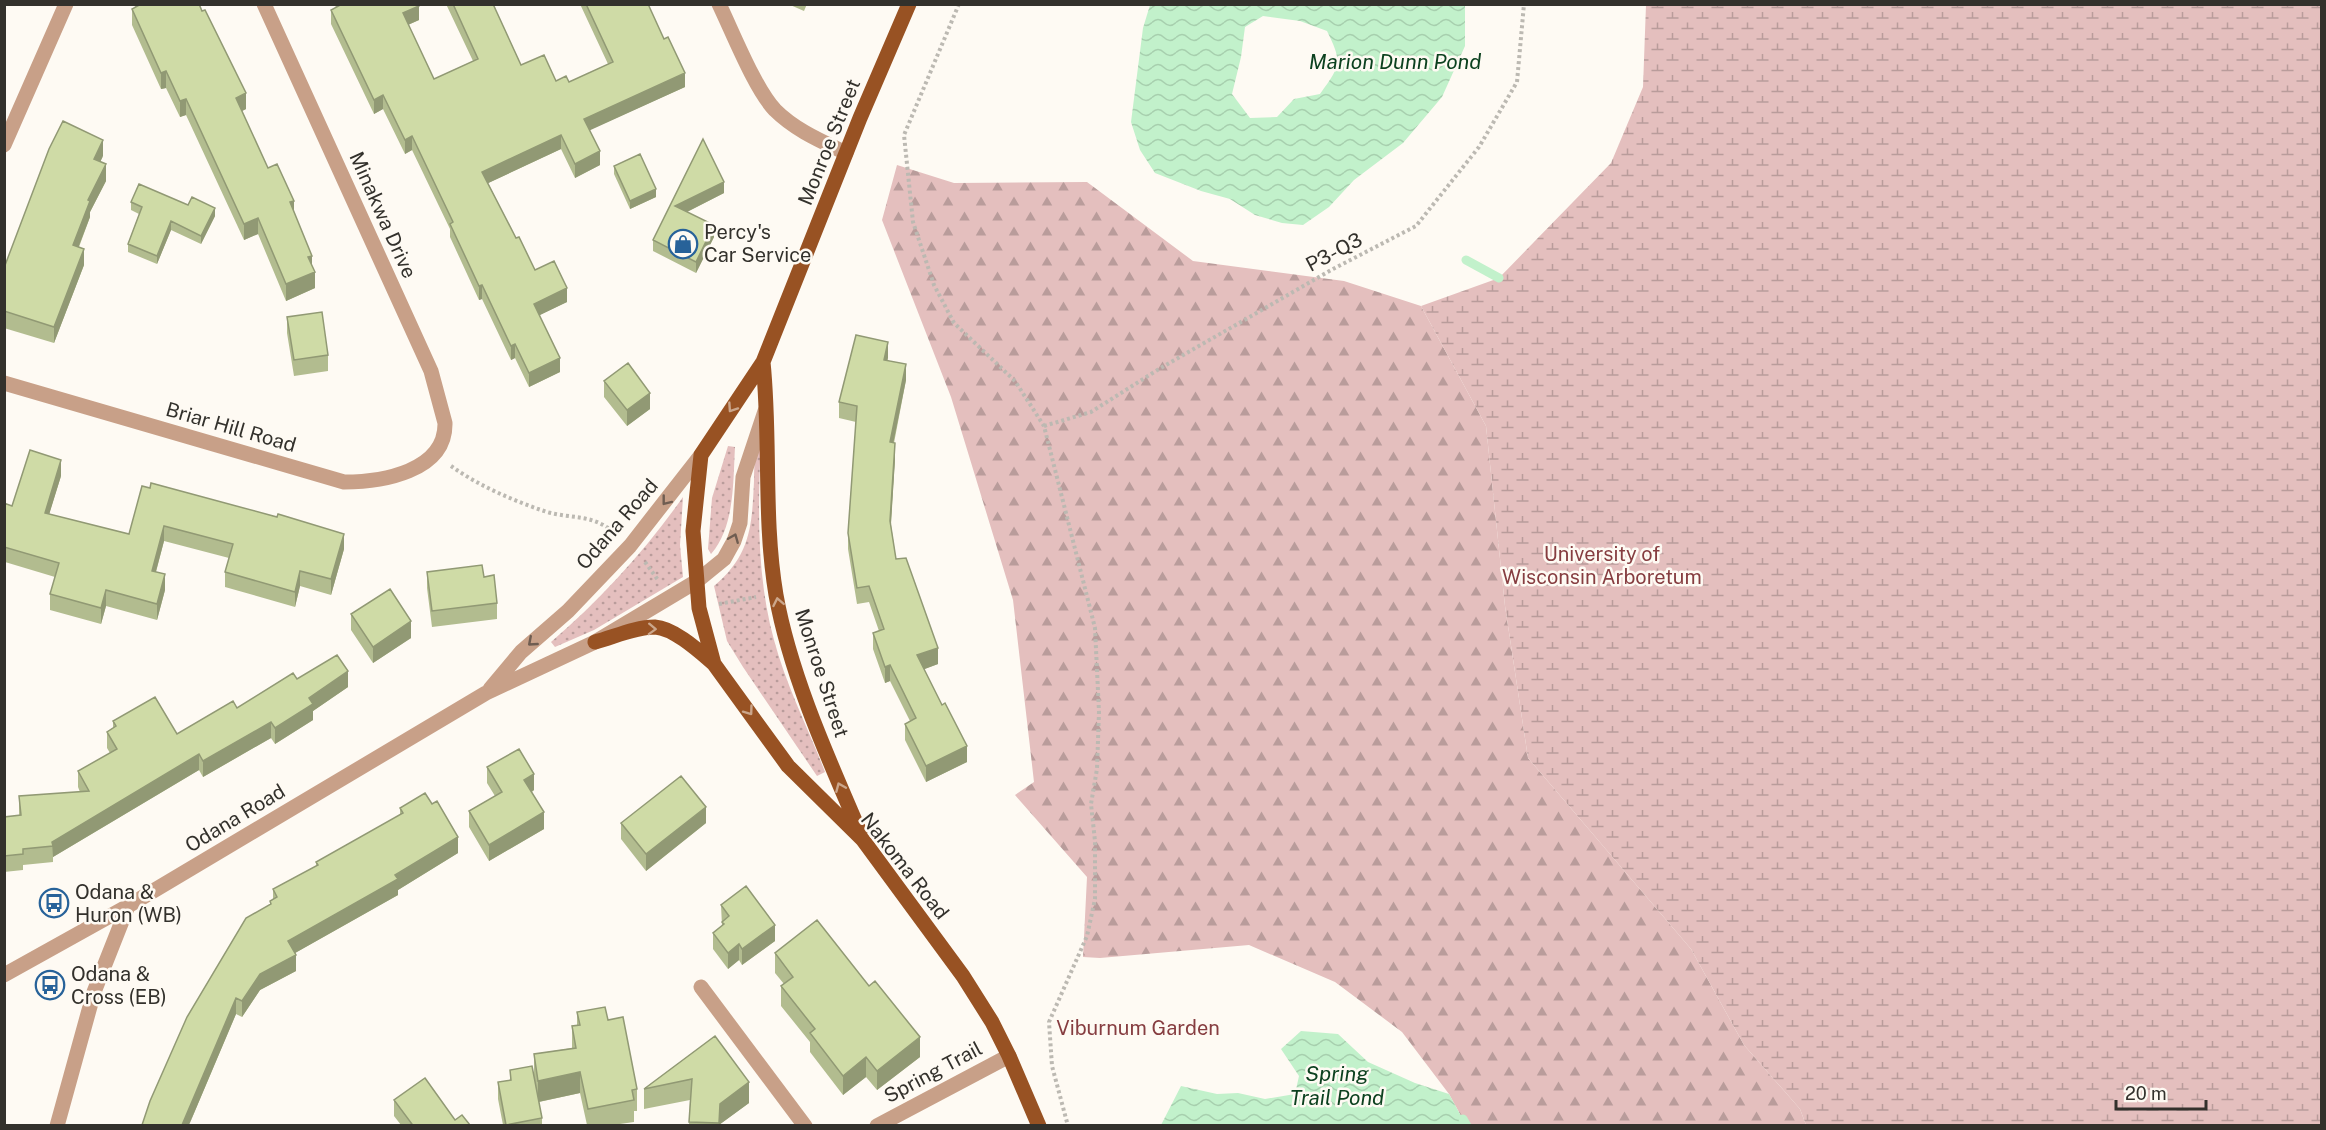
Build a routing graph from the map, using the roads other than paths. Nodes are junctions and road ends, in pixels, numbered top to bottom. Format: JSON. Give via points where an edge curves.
{"nodes":[{"id":1,"x":66,"y":4,"type":"edge"},
{"id":2,"x":264,"y":4,"type":"edge"},
{"id":3,"x":719,"y":4,"type":"edge"},
{"id":4,"x":909,"y":4,"type":"edge"},
{"id":5,"x":4,"y":145,"type":"edge"},
{"id":6,"x":846,"y":153,"type":"junction"},
{"id":7,"x":763,"y":362,"type":"junction"},
{"id":8,"x":4,"y":383,"type":"edge"},
{"id":9,"x":768,"y":404,"type":"junction"},
{"id":10,"x":436,"y":449,"type":"joint"},
{"id":11,"x":701,"y":455,"type":"junction"},
{"id":12,"x":697,"y":581,"type":"junction"},
{"id":13,"x":595,"y":642,"type":"junction"},
{"id":14,"x":714,"y":664,"type":"junction"},
{"id":15,"x":486,"y":693,"type":"junction"},
{"id":16,"x":863,"y":840,"type":"junction"},
{"id":17,"x":128,"y":906,"type":"junction"},
{"id":18,"x":4,"y":975,"type":"edge"},
{"id":19,"x":701,"y":987,"type":"dead end"},
{"id":20,"x":1009,"y":1056,"type":"junction"},
{"id":21,"x":57,"y":1125,"type":"edge"},
{"id":22,"x":805,"y":1125,"type":"edge"},
{"id":23,"x":877,"y":1125,"type":"edge"},
{"id":24,"x":1039,"y":1125,"type":"edge"}],
"edges":[{"from":1,"to":5,"type":"street"},
{"from":2,"to":10,"type":"street","name":"Minakwa Drive","via":[[431,371],[445,423]]},
{"from":3,"to":6,"type":"street","via":[[774,109],[811,136]]},
{"from":4,"to":6,"type":"main road","name":"Monroe Street"},
{"from":6,"to":7,"type":"main road","name":"Monroe Street"},
{"from":7,"to":9,"type":"main road","name":"Monroe Street"},
{"from":7,"to":11,"type":"main road","name":"Monroe Street","one_way":true},
{"from":8,"to":10,"type":"street","name":"Briar Hill Road","via":[[344,482],[399,475],[417,468]]},
{"from":12,"to":9,"type":"street","name":"Monroe Street","one_way":true,"via":[[724,559],[734,541],[740,524],[743,477]]},
{"from":16,"to":9,"type":"main road","name":"Monroe Street","one_way":true,"via":[[784,638],[769,537]]},
{"from":11,"to":12,"type":"main road","name":"Monroe Street","via":[[693,531]]},
{"from":11,"to":15,"type":"street","name":"Odana Road","one_way":true,"via":[[630,546],[568,611],[521,652]]},
{"from":12,"to":13,"type":"street","name":"Odana Road"},
{"from":12,"to":14,"type":"main road","name":"Nakoma Road","via":[[699,608]]},
{"from":13,"to":14,"type":"main road","one_way":true,"via":[[657,627],[679,637]]},
{"from":13,"to":15,"type":"street","name":"Odana Road"},
{"from":14,"to":16,"type":"main road","name":"Nakoma Road","one_way":true,"via":[[788,766]]},
{"from":15,"to":17,"type":"street","name":"Odana Road"},
{"from":16,"to":20,"type":"main road","name":"Nakoma Road","via":[[963,976]]},
{"from":17,"to":18,"type":"street","name":"Odana Road"},
{"from":17,"to":21,"type":"street","via":[[94,992]]},
{"from":19,"to":22,"type":"street"},
{"from":20,"to":23,"type":"street","name":"Spring Trail"},
{"from":20,"to":24,"type":"main road","name":"Nakoma Road"}]}
